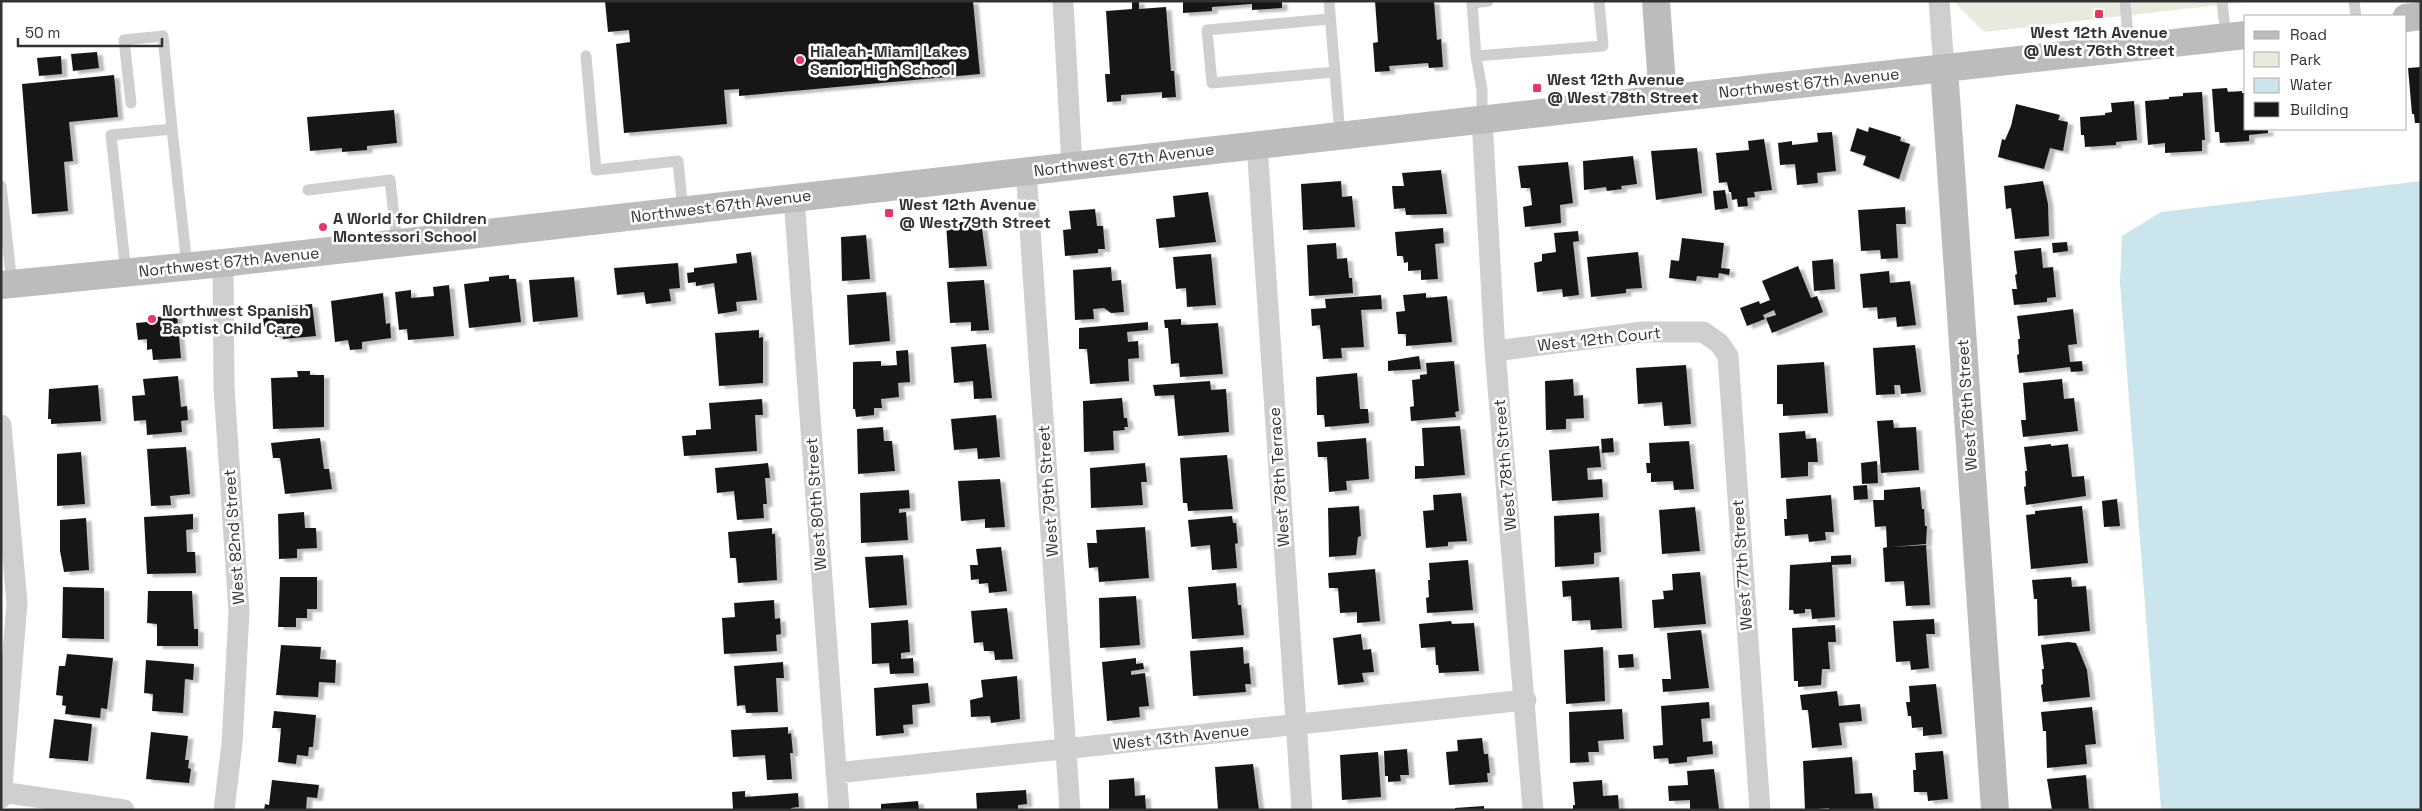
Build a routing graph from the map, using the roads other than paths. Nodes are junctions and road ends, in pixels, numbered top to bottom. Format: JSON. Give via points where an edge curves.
{"nodes":[{"id":1,"x":1063,"y":1,"type":"edge"},
{"id":2,"x":1329,"y":1,"type":"edge"},
{"id":3,"x":1488,"y":1,"type":"edge"},
{"id":4,"x":1599,"y":1,"type":"edge"},
{"id":5,"x":1656,"y":1,"type":"edge"},
{"id":6,"x":1939,"y":1,"type":"edge"},
{"id":7,"x":2124,"y":1,"type":"edge"},
{"id":8,"x":2222,"y":1,"type":"edge"},
{"id":9,"x":2354,"y":1,"type":"edge"},
{"id":10,"x":2356,"y":15,"type":"edge"},
{"id":11,"x":2421,"y":16,"type":"edge"},
{"id":12,"x":1330,"y":18,"type":"junction"},
{"id":13,"x":2407,"y":18,"type":"edge"},
{"id":14,"x":2236,"y":36,"type":"edge"},
{"id":15,"x":2129,"y":48,"type":"junction"},
{"id":16,"x":586,"y":56,"type":"dead end"},
{"id":17,"x":1476,"y":56,"type":"junction"},
{"id":18,"x":1944,"y":68,"type":"junction"},
{"id":19,"x":1335,"y":72,"type":"junction"},
{"id":20,"x":1663,"y":99,"type":"junction"},
{"id":21,"x":131,"y":103,"type":"dead end"},
{"id":22,"x":1482,"y":119,"type":"junction"},
{"id":23,"x":172,"y":129,"type":"junction"},
{"id":24,"x":1340,"y":135,"type":"junction"},
{"id":25,"x":1257,"y":145,"type":"junction"},
{"id":26,"x":1072,"y":166,"type":"junction"},
{"id":27,"x":1026,"y":171,"type":"junction"},
{"id":28,"x":1,"y":186,"type":"edge"},
{"id":29,"x":308,"y":190,"type":"dead end"},
{"id":30,"x":794,"y":198,"type":"junction"},
{"id":31,"x":684,"y":211,"type":"junction"},
{"id":32,"x":397,"y":243,"type":"junction"},
{"id":33,"x":223,"y":263,"type":"junction"},
{"id":34,"x":187,"y":266,"type":"junction"},
{"id":35,"x":126,"y":273,"type":"junction"},
{"id":36,"x":7,"y":284,"type":"edge"},
{"id":37,"x":1703,"y":332,"type":"joint"},
{"id":38,"x":1495,"y":351,"type":"junction"},
{"id":39,"x":1,"y":424,"type":"edge"},
{"id":40,"x":1526,"y":700,"type":"junction"},
{"id":41,"x":1296,"y":724,"type":"junction"},
{"id":42,"x":1065,"y":749,"type":"junction"},
{"id":43,"x":836,"y":773,"type":"junction"},
{"id":44,"x":1,"y":792,"type":"edge"},
{"id":45,"x":1,"y":798,"type":"edge"},
{"id":46,"x":124,"y":810,"type":"edge"},
{"id":47,"x":224,"y":810,"type":"edge"},
{"id":48,"x":839,"y":810,"type":"edge"},
{"id":49,"x":1070,"y":810,"type":"edge"},
{"id":50,"x":1302,"y":810,"type":"edge"},
{"id":51,"x":1534,"y":810,"type":"edge"},
{"id":52,"x":1760,"y":810,"type":"edge"},
{"id":53,"x":1995,"y":810,"type":"edge"}],
"edges":[{"from":1,"to":26,"type":"street"},
{"from":2,"to":12,"type":"lane"},
{"from":3,"to":17,"type":"lane","via":[[1472,2]]},
{"from":4,"to":17,"type":"lane","via":[[1603,46]]},
{"from":5,"to":20,"type":"main road"},
{"from":6,"to":18,"type":"street","name":"West 76th Street"},
{"from":7,"to":15,"type":"lane"},
{"from":8,"to":14,"type":"lane"},
{"from":9,"to":10,"type":"lane"},
{"from":11,"to":13,"type":"main road"},
{"from":12,"to":19,"type":"lane"},
{"from":12,"to":19,"type":"lane","via":[[1207,30],[1212,83]]},
{"from":14,"to":15,"type":"main road","name":"Northwest 67th Avenue"},
{"from":15,"to":18,"type":"main road","name":"Northwest 67th Avenue"},
{"from":16,"to":31,"type":"lane","via":[[596,170],[678,160]]},
{"from":17,"to":22,"type":"lane","via":[[1482,90]]},
{"from":18,"to":20,"type":"main road","name":"Northwest 67th Avenue"},
{"from":18,"to":53,"type":"main road","name":"West 76th Street"},
{"from":19,"to":24,"type":"lane"},
{"from":20,"to":22,"type":"main road","name":"Northwest 67th Avenue"},
{"from":21,"to":23,"type":"lane","via":[[124,40],[163,36]]},
{"from":22,"to":24,"type":"main road","name":"Northwest 67th Avenue"},
{"from":22,"to":38,"type":"street","name":"West 78th Street"},
{"from":23,"to":34,"type":"lane"},
{"from":23,"to":35,"type":"lane","via":[[111,135]]},
{"from":24,"to":25,"type":"main road","name":"Northwest 67th Avenue"},
{"from":25,"to":26,"type":"main road","name":"Northwest 67th Avenue"},
{"from":25,"to":41,"type":"street","name":"West 78th Terrace"},
{"from":26,"to":27,"type":"main road","name":"Northwest 67th Avenue"},
{"from":27,"to":30,"type":"main road","name":"Northwest 67th Avenue"},
{"from":27,"to":42,"type":"street","name":"West 79th Street"},
{"from":28,"to":36,"type":"lane"},
{"from":29,"to":32,"type":"lane","via":[[390,180]]},
{"from":30,"to":31,"type":"main road","name":"Northwest 67th Avenue"},
{"from":30,"to":43,"type":"street","name":"West 80th Street"},
{"from":31,"to":32,"type":"main road","name":"Northwest 67th Avenue"},
{"from":32,"to":33,"type":"main road","name":"Northwest 67th Avenue"},
{"from":33,"to":34,"type":"main road","name":"Northwest 67th Avenue"},
{"from":33,"to":47,"type":"street","name":"West 82nd Street","via":[[224,388],[239,612],[232,744]]},
{"from":34,"to":35,"type":"main road","name":"Northwest 67th Avenue"},
{"from":35,"to":36,"type":"main road","name":"Northwest 67th Avenue"},
{"from":37,"to":38,"type":"street","name":"West 12th Court","via":[[1642,332]]},
{"from":37,"to":52,"type":"street","name":"West 77th Street","via":[[1719,343],[1728,356]]},
{"from":38,"to":40,"type":"street","name":"West 78th Street"},
{"from":39,"to":44,"type":"street","via":[[17,603]]},
{"from":40,"to":41,"type":"street","name":"West 13th Avenue"},
{"from":40,"to":51,"type":"street","name":"West 78th Street"},
{"from":41,"to":42,"type":"street","name":"West 13th Avenue"},
{"from":41,"to":50,"type":"street","name":"West 78th Terrace"},
{"from":42,"to":43,"type":"street","name":"West 13th Avenue"},
{"from":42,"to":49,"type":"street","name":"West 79th Street"},
{"from":43,"to":48,"type":"street","name":"West 80th Street"},
{"from":44,"to":45,"type":"street"},
{"from":44,"to":46,"type":"street"}]}
